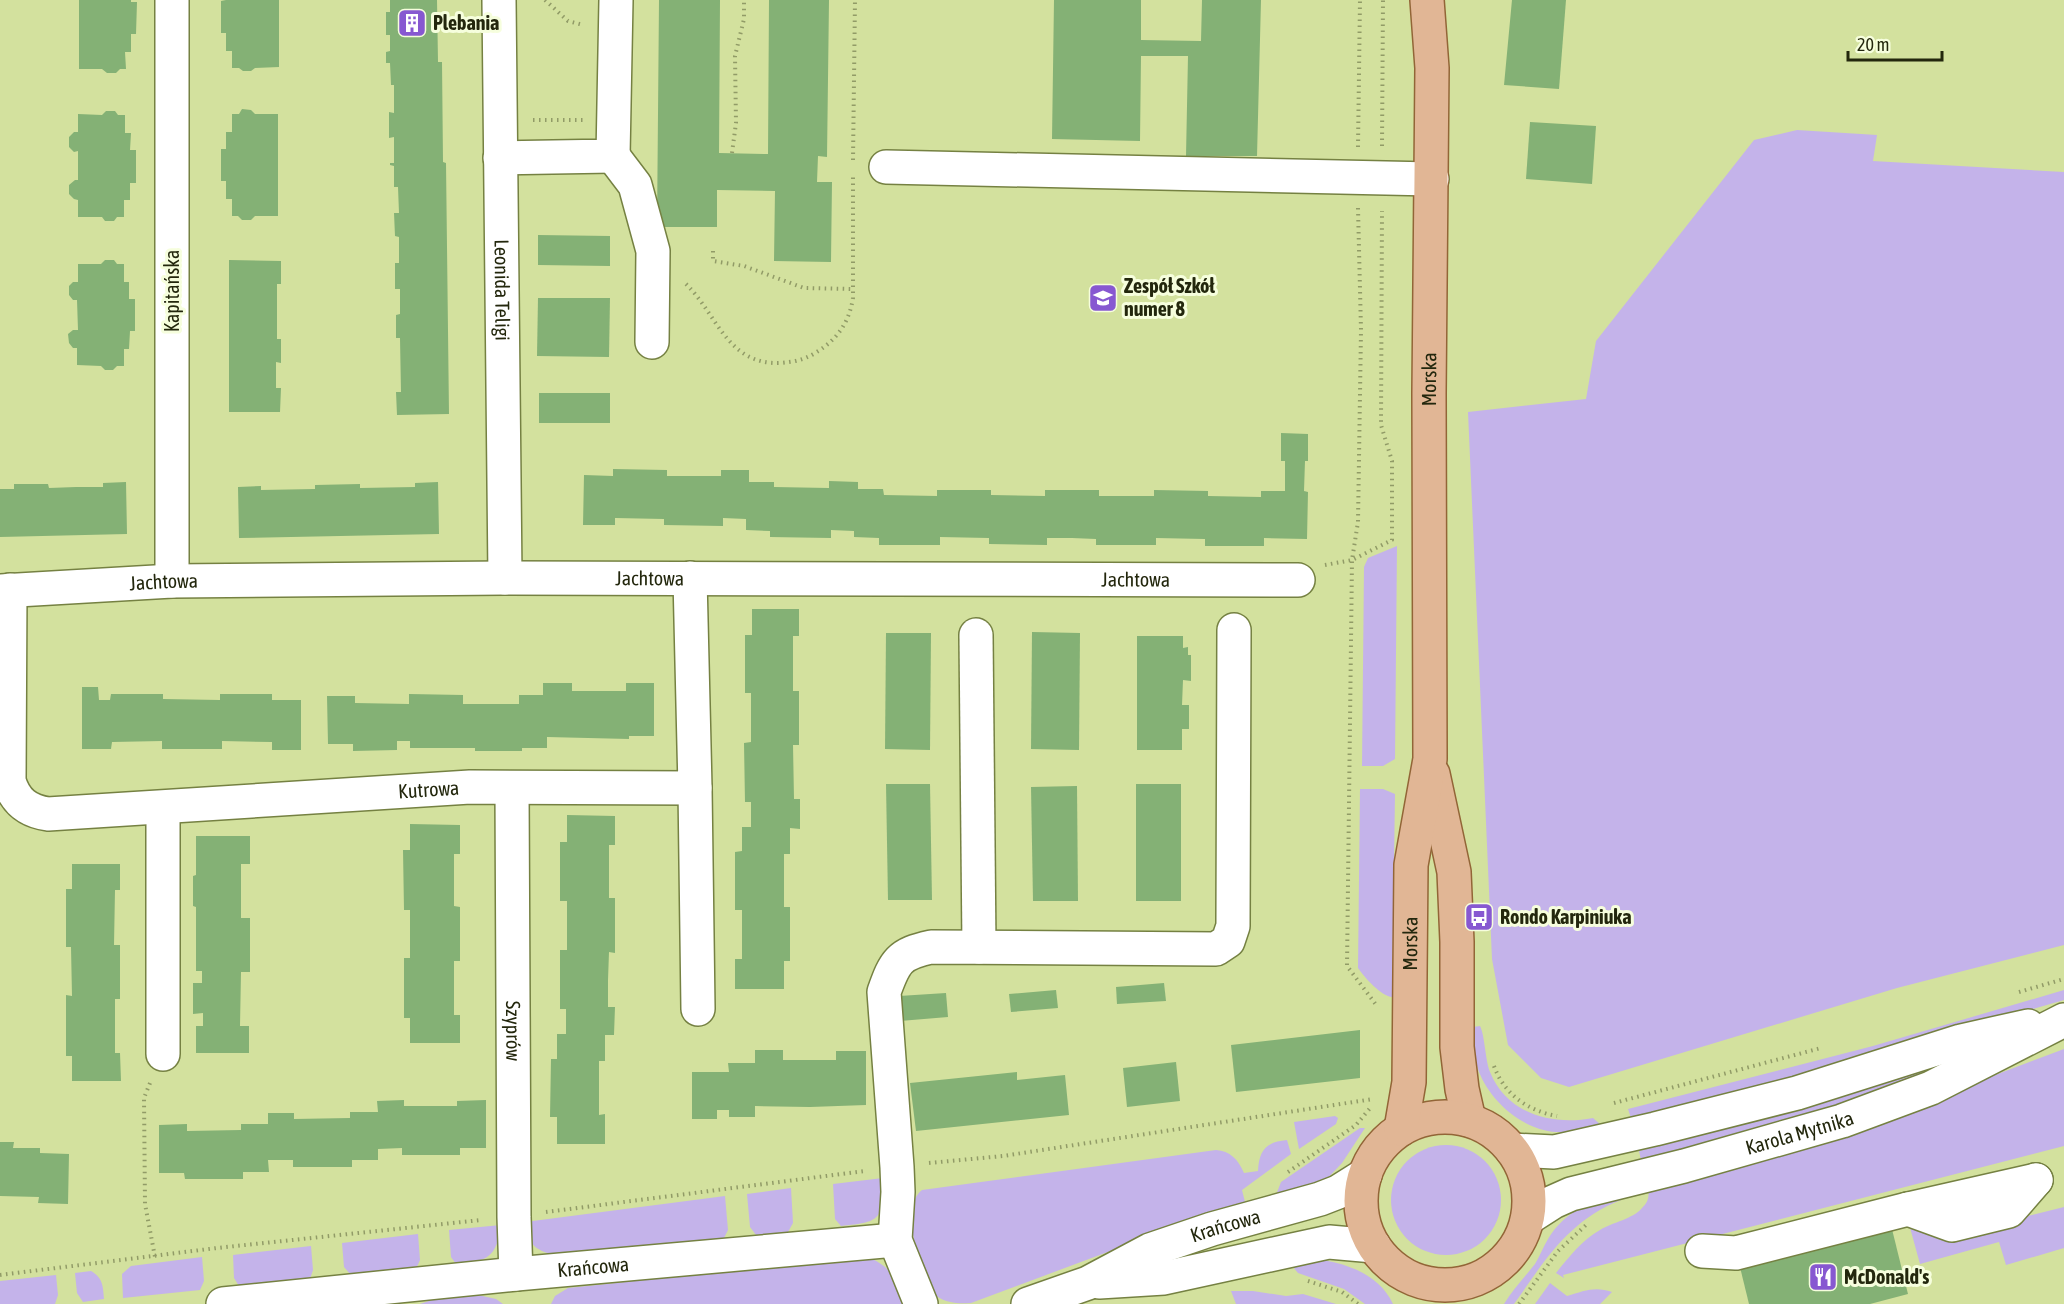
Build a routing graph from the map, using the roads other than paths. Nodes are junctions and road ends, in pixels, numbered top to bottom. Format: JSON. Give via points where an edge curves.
{"nodes":[{"id":1,"x":172,"y":0,"type":"edge"},
{"id":2,"x":499,"y":0,"type":"edge"},
{"id":3,"x":616,"y":0,"type":"edge"},
{"id":4,"x":1427,"y":0,"type":"edge"},
{"id":5,"x":613,"y":156,"type":"junction"},
{"id":6,"x":500,"y":158,"type":"junction"},
{"id":7,"x":886,"y":167,"type":"dead end"},
{"id":8,"x":1432,"y":179,"type":"junction"},
{"id":9,"x":652,"y":342,"type":"dead end"},
{"id":10,"x":504,"y":578,"type":"junction"},
{"id":11,"x":690,"y":578,"type":"junction"},
{"id":12,"x":1298,"y":580,"type":"dead end"},
{"id":13,"x":172,"y":581,"type":"junction"},
{"id":14,"x":5,"y":590,"type":"edge"},
{"id":15,"x":1234,"y":630,"type":"dead end"},
{"id":16,"x":976,"y":635,"type":"dead end"},
{"id":17,"x":1430,"y":759,"type":"junction"},
{"id":18,"x":512,"y":788,"type":"junction"},
{"id":19,"x":695,"y":788,"type":"junction"},
{"id":20,"x":163,"y":808,"type":"junction"},
{"id":21,"x":979,"y":947,"type":"junction"},
{"id":22,"x":698,"y":1009,"type":"dead end"},
{"id":23,"x":2064,"y":1019,"type":"edge"},
{"id":24,"x":163,"y":1054,"type":"road end"},
{"id":25,"x":1469,"y":1120,"type":"junction"},
{"id":26,"x":1401,"y":1129,"type":"junction"},
{"id":27,"x":1512,"y":1150,"type":"junction"},
{"id":28,"x":1365,"y":1175,"type":"junction"},
{"id":29,"x":2036,"y":1180,"type":"dead end"},
{"id":30,"x":1528,"y":1218,"type":"junction"},
{"id":31,"x":895,"y":1240,"type":"junction"},
{"id":32,"x":1374,"y":1246,"type":"junction"},
{"id":33,"x":1702,"y":1251,"type":"dead end"},
{"id":34,"x":516,"y":1274,"type":"junction"},
{"id":35,"x":1088,"y":1283,"type":"junction"},
{"id":36,"x":1411,"y":1290,"type":"edge"},
{"id":37,"x":1472,"y":1292,"type":"edge"},
{"id":38,"x":223,"y":1304,"type":"edge"},
{"id":39,"x":921,"y":1304,"type":"edge"},
{"id":40,"x":1028,"y":1304,"type":"edge"}],
"edges":[{"from":1,"to":13,"type":"street","name":"Kapitańska"},
{"from":2,"to":6,"type":"street","name":"Leonida Teligi"},
{"from":3,"to":5,"type":"street"},
{"from":4,"to":8,"type":"main road","name":"Morska","via":[[1432,68]]},
{"from":5,"to":6,"type":"street"},
{"from":5,"to":9,"type":"street","via":[[635,185],[653,251]]},
{"from":6,"to":10,"type":"street","name":"Leonida Teligi"},
{"from":7,"to":8,"type":"street"},
{"from":8,"to":17,"type":"main road","name":"Morska"},
{"from":10,"to":11,"type":"street","name":"Jachtowa"},
{"from":10,"to":13,"type":"street","name":"Jachtowa"},
{"from":11,"to":12,"type":"street","name":"Jachtowa"},
{"from":11,"to":19,"type":"street"},
{"from":13,"to":14,"type":"street","name":"Jachtowa"},
{"from":14,"to":20,"type":"street","name":"Kutrowa","via":[[9,781],[16,797],[29,809],[48,814]]},
{"from":15,"to":21,"type":"street","via":[[1233,926],[1228,941],[1216,949]]},
{"from":16,"to":21,"type":"street"},
{"from":17,"to":25,"type":"main road","name":"Morska","via":[[1454,872],[1458,1057]]},
{"from":17,"to":26,"type":"main road","name":"Morska","via":[[1411,865],[1409,1082]]},
{"from":18,"to":19,"type":"street","name":"Kutrowa"},
{"from":18,"to":20,"type":"street","name":"Kutrowa","via":[[459,788]]},
{"from":18,"to":34,"type":"street","name":"Szyprów"},
{"from":19,"to":22,"type":"street"},
{"from":20,"to":24,"type":"street"},
{"from":21,"to":31,"type":"street","via":[[931,947],[909,952],[892,970],[884,992],[897,1167]]},
{"from":23,"to":27,"type":"street","name":"Karola Mytnika","via":[[1961,1041],[1797,1093],[1636,1134],[1554,1152]]},
{"from":23,"to":30,"type":"street","name":"Karola Mytnika","via":[[1898,1101],[1831,1124],[1571,1194]]},
{"from":25,"to":26,"type":"main road","via":[[1439,1117]]},
{"from":25,"to":27,"type":"main road","via":[[1493,1131]]},
{"from":26,"to":28,"type":"main road","via":[[1382,1145]]},
{"from":27,"to":30,"type":"main road","via":[[1528,1187]]},
{"from":28,"to":32,"type":"main road","via":[[1361,1212]]},
{"from":28,"to":35,"type":"street","name":"Krańcowa","via":[[1320,1199],[1150,1250]]},
{"from":29,"to":33,"type":"street","via":[[1736,1253]]},
{"from":30,"to":37,"type":"main road","via":[[1509,1256]]},
{"from":31,"to":34,"type":"street","name":"Krańcowa"},
{"from":31,"to":39,"type":"street"},
{"from":32,"to":35,"type":"street","name":"Krańcowa","via":[[1329,1242],[1164,1278]]},
{"from":32,"to":36,"type":"main road"},
{"from":34,"to":38,"type":"street","name":"Krańcowa"},
{"from":35,"to":40,"type":"street","name":"Krańcowa"},
{"from":36,"to":37,"type":"main road","via":[[1426,1283]]}]}
